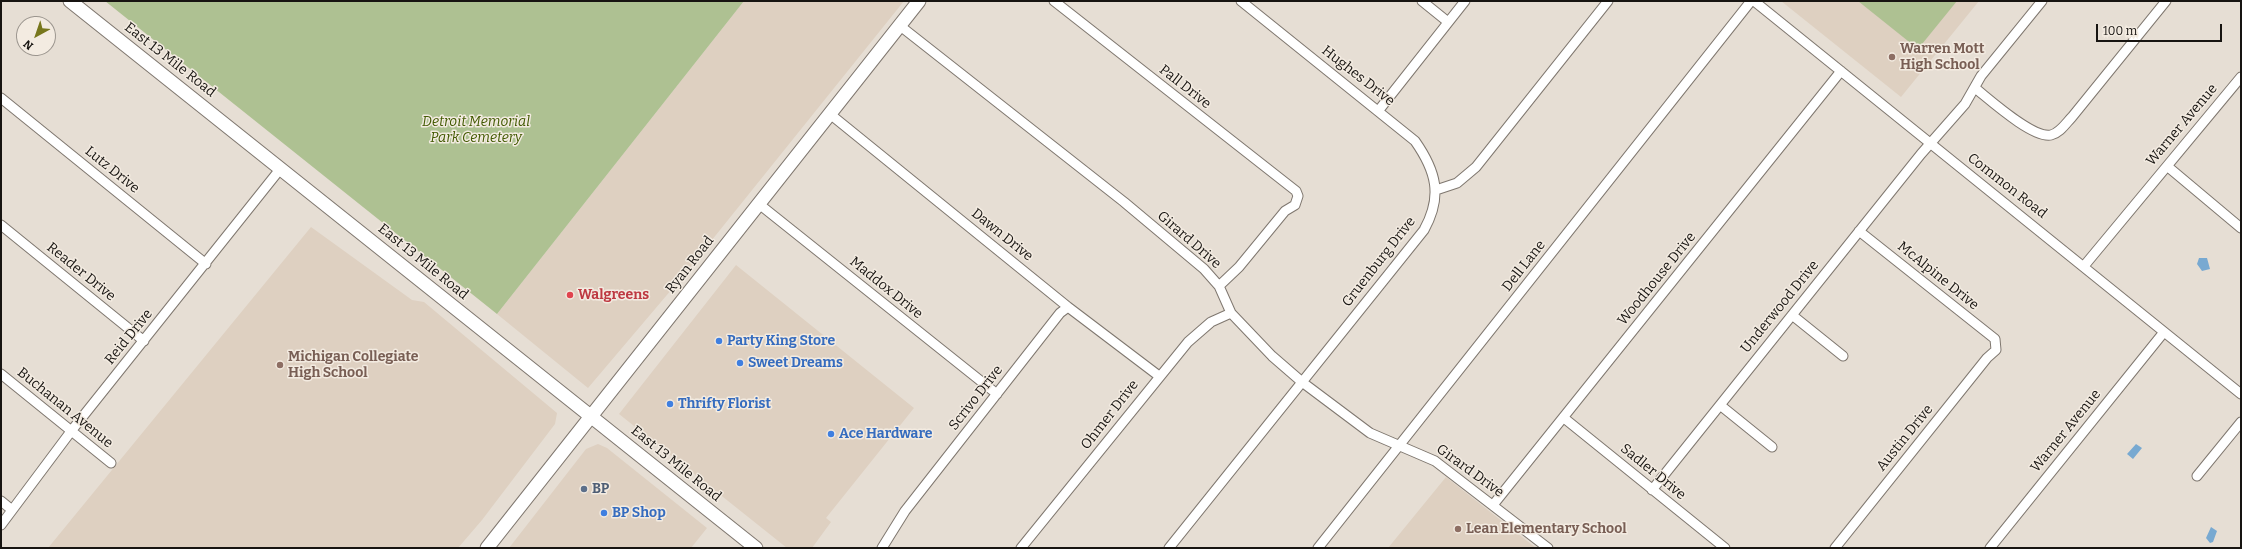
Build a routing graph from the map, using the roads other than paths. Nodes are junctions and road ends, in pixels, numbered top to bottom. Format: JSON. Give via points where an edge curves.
{"nodes":[{"id":1,"x":70,"y":1,"type":"edge"},
{"id":2,"x":919,"y":1,"type":"edge"},
{"id":3,"x":1054,"y":1,"type":"edge"},
{"id":4,"x":1241,"y":1,"type":"edge"},
{"id":5,"x":1422,"y":1,"type":"edge"},
{"id":6,"x":1465,"y":1,"type":"edge"},
{"id":7,"x":1608,"y":1,"type":"edge"},
{"id":8,"x":1751,"y":1,"type":"edge"},
{"id":9,"x":1754,"y":1,"type":"edge"},
{"id":10,"x":2042,"y":1,"type":"edge"},
{"id":11,"x":2166,"y":1,"type":"edge"},
{"id":12,"x":1448,"y":22,"type":"junction"},
{"id":13,"x":899,"y":25,"type":"junction"},
{"id":14,"x":1841,"y":71,"type":"junction"},
{"id":15,"x":2241,"y":77,"type":"edge"},
{"id":16,"x":1975,"y":88,"type":"junction"},
{"id":17,"x":1,"y":98,"type":"edge"},
{"id":18,"x":1379,"y":110,"type":"junction"},
{"id":19,"x":830,"y":114,"type":"junction"},
{"id":20,"x":1931,"y":143,"type":"junction"},
{"id":21,"x":2166,"y":166,"type":"junction"},
{"id":22,"x":281,"y":168,"type":"junction"},
{"id":23,"x":1436,"y":190,"type":"junction"},
{"id":24,"x":759,"y":204,"type":"junction"},
{"id":25,"x":1,"y":226,"type":"edge"},
{"id":26,"x":2241,"y":228,"type":"edge"},
{"id":27,"x":1859,"y":231,"type":"junction"},
{"id":28,"x":206,"y":264,"type":"junction"},
{"id":29,"x":2084,"y":266,"type":"junction"},
{"id":30,"x":1219,"y":286,"type":"junction"},
{"id":31,"x":1068,"y":307,"type":"junction"},
{"id":32,"x":1231,"y":313,"type":"junction"},
{"id":33,"x":1792,"y":315,"type":"junction"},
{"id":34,"x":2164,"y":332,"type":"junction"},
{"id":35,"x":144,"y":341,"type":"junction"},
{"id":36,"x":1996,"y":345,"type":"joint"},
{"id":37,"x":1843,"y":356,"type":"dead end"},
{"id":38,"x":1,"y":374,"type":"edge"},
{"id":39,"x":1159,"y":376,"type":"junction"},
{"id":40,"x":1302,"y":382,"type":"junction"},
{"id":41,"x":997,"y":394,"type":"junction"},
{"id":42,"x":2241,"y":394,"type":"edge"},
{"id":43,"x":1720,"y":405,"type":"junction"},
{"id":44,"x":591,"y":416,"type":"junction"},
{"id":45,"x":1564,"y":418,"type":"junction"},
{"id":46,"x":2241,"y":422,"type":"edge"},
{"id":47,"x":72,"y":430,"type":"junction"},
{"id":48,"x":1400,"y":445,"type":"junction"},
{"id":49,"x":1772,"y":447,"type":"dead end"},
{"id":50,"x":111,"y":463,"type":"dead end"},
{"id":51,"x":2197,"y":476,"type":"dead end"},
{"id":52,"x":1652,"y":490,"type":"junction"},
{"id":53,"x":1,"y":501,"type":"edge"},
{"id":54,"x":1493,"y":504,"type":"junction"},
{"id":55,"x":12,"y":510,"type":"junction"},
{"id":56,"x":1,"y":525,"type":"edge"},
{"id":57,"x":487,"y":548,"type":"edge"},
{"id":58,"x":756,"y":548,"type":"edge"},
{"id":59,"x":882,"y":548,"type":"edge"},
{"id":60,"x":1022,"y":548,"type":"edge"},
{"id":61,"x":1169,"y":548,"type":"edge"},
{"id":62,"x":1318,"y":548,"type":"edge"},
{"id":63,"x":1548,"y":548,"type":"edge"},
{"id":64,"x":1725,"y":548,"type":"edge"},
{"id":65,"x":1835,"y":548,"type":"edge"},
{"id":66,"x":1991,"y":548,"type":"edge"}],
"edges":[{"from":1,"to":22,"type":"main road","name":"East 13 Mile Road"},
{"from":2,"to":13,"type":"main road","name":"Ryan Road"},
{"from":3,"to":30,"type":"street","name":"Pall Drive","via":[[1296,191],[1298,196],[1295,205],[1285,211],[1239,267]]},
{"from":4,"to":18,"type":"street","name":"Hughes Drive"},
{"from":5,"to":12,"type":"street"},
{"from":6,"to":12,"type":"street"},
{"from":7,"to":23,"type":"street","via":[[1476,167],[1457,183]]},
{"from":8,"to":48,"type":"street","name":"Dell Lane"},
{"from":9,"to":14,"type":"street","name":"Common Road"},
{"from":10,"to":16,"type":"street","name":"Underwood Drive","via":[[1981,76]]},
{"from":11,"to":16,"type":"street","via":[[2072,117],[2055,134],[2043,135],[2028,128]]},
{"from":12,"to":18,"type":"street"},
{"from":13,"to":19,"type":"main road","name":"Ryan Road"},
{"from":13,"to":30,"type":"street","name":"Girard Drive","via":[[1124,202],[1204,268]]},
{"from":14,"to":20,"type":"street","name":"Common Road"},
{"from":14,"to":45,"type":"street","name":"Woodhouse Drive"},
{"from":15,"to":21,"type":"street","name":"Warner Avenue"},
{"from":16,"to":20,"type":"street","name":"Underwood Drive","via":[[1965,104]]},
{"from":17,"to":28,"type":"street","name":"Lutz Drive"},
{"from":18,"to":23,"type":"street","name":"Hughes Drive","via":[[1415,141],[1426,156]]},
{"from":19,"to":24,"type":"main road","name":"Ryan Road"},
{"from":19,"to":31,"type":"street","name":"Dawn Drive"},
{"from":20,"to":27,"type":"street","name":"Underwood Drive"},
{"from":20,"to":29,"type":"street","name":"Common Road"},
{"from":21,"to":26,"type":"street"},
{"from":21,"to":29,"type":"street","name":"Warner Avenue"},
{"from":22,"to":28,"type":"street","name":"Reid Drive"},
{"from":22,"to":44,"type":"main road","name":"East 13 Mile Road"},
{"from":23,"to":40,"type":"street","name":"Gruenburg Drive","via":[[1435,204],[1424,230]]},
{"from":24,"to":41,"type":"street","name":"Maddox Drive"},
{"from":24,"to":44,"type":"main road","name":"Ryan Road"},
{"from":25,"to":35,"type":"street","name":"Reader Drive"},
{"from":27,"to":33,"type":"street","name":"Underwood Drive"},
{"from":27,"to":36,"type":"street","name":"McAlpine Drive","via":[[1995,339]]},
{"from":28,"to":35,"type":"street","name":"Reid Drive"},
{"from":29,"to":34,"type":"street","name":"Common Road"},
{"from":30,"to":32,"type":"street","name":"Girard Drive"},
{"from":31,"to":39,"type":"street","name":"Dawn Drive"},
{"from":31,"to":41,"type":"street","name":"Scrivo Drive","via":[[1060,313]]},
{"from":32,"to":39,"type":"street","name":"Ohmer Drive","via":[[1211,322],[1196,333]]},
{"from":32,"to":40,"type":"street","name":"Girard Drive","via":[[1267,351]]},
{"from":33,"to":37,"type":"street"},
{"from":33,"to":43,"type":"street","name":"Underwood Drive"},
{"from":34,"to":42,"type":"street","name":"Common Road"},
{"from":34,"to":66,"type":"street","name":"Warner Avenue"},
{"from":35,"to":47,"type":"street","name":"Reid Drive"},
{"from":36,"to":65,"type":"street","name":"Austin Drive","via":[[1993,354]]},
{"from":38,"to":47,"type":"street","name":"Buchanan Avenue"},
{"from":39,"to":60,"type":"street","name":"Ohmer Drive"},
{"from":40,"to":48,"type":"street","name":"Girard Drive","via":[[1370,433]]},
{"from":40,"to":61,"type":"street","name":"Gruenburg Drive"},
{"from":41,"to":59,"type":"street","name":"Scrivo Drive","via":[[905,511]]},
{"from":43,"to":49,"type":"street"},
{"from":43,"to":52,"type":"street","name":"Underwood Drive"},
{"from":44,"to":57,"type":"main road","name":"Ryan Road"},
{"from":44,"to":58,"type":"main road","name":"East 13 Mile Road"},
{"from":45,"to":52,"type":"street","name":"Sadler Drive"},
{"from":45,"to":54,"type":"street","name":"Woodhouse Drive"},
{"from":46,"to":51,"type":"street"},
{"from":47,"to":50,"type":"street","name":"Buchanan Avenue"},
{"from":47,"to":55,"type":"street","name":"Reid Drive"},
{"from":48,"to":54,"type":"street","name":"Girard Drive","via":[[1435,461]]},
{"from":48,"to":62,"type":"street","name":"Dell Lane"},
{"from":52,"to":64,"type":"street","name":"Sadler Drive"},
{"from":53,"to":55,"type":"street"},
{"from":54,"to":63,"type":"street","name":"Girard Drive"},
{"from":55,"to":56,"type":"street","name":"Reid Drive"}]}
